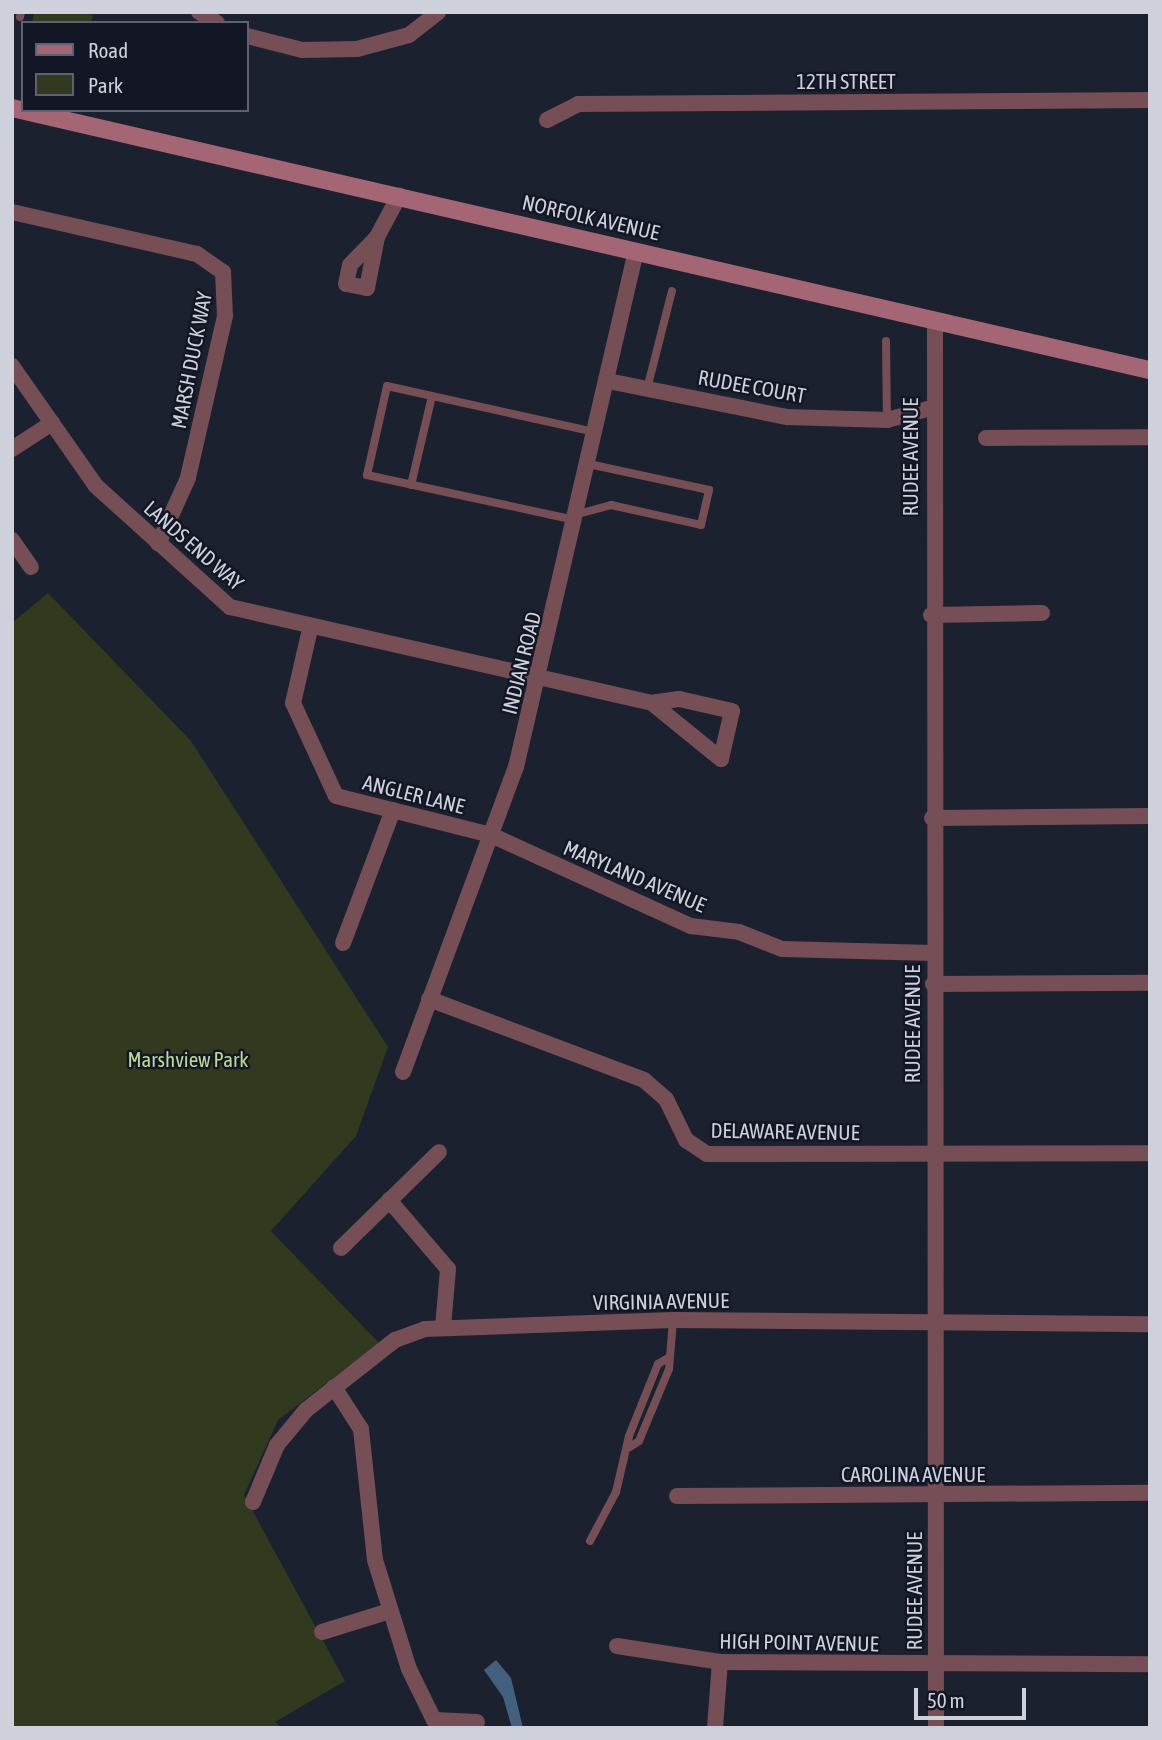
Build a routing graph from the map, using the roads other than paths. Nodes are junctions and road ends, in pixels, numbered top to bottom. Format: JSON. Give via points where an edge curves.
{"nodes":[{"id":1,"x":438,"y":12,"type":"edge"},
{"id":2,"x":248,"y":36,"type":"edge"},
{"id":3,"x":1150,"y":100,"type":"edge"},
{"id":4,"x":30,"y":112,"type":"edge"},
{"id":5,"x":547,"y":120,"type":"dead end"},
{"id":6,"x":399,"y":196,"type":"junction"},
{"id":7,"x":12,"y":212,"type":"edge"},
{"id":8,"x":377,"y":237,"type":"dead end"},
{"id":9,"x":636,"y":251,"type":"junction"},
{"id":10,"x":672,"y":291,"type":"dead end"},
{"id":11,"x":935,"y":321,"type":"junction"},
{"id":12,"x":886,"y":341,"type":"dead end"},
{"id":13,"x":12,"y":366,"type":"edge"},
{"id":14,"x":1150,"y":370,"type":"edge"},
{"id":15,"x":608,"y":381,"type":"junction"},
{"id":16,"x":647,"y":389,"type":"junction"},
{"id":17,"x":432,"y":396,"type":"junction"},
{"id":18,"x":931,"y":408,"type":"junction"},
{"id":19,"x":887,"y":420,"type":"junction"},
{"id":20,"x":52,"y":423,"type":"junction"},
{"id":21,"x":597,"y":432,"type":"junction"},
{"id":22,"x":1150,"y":437,"type":"edge"},
{"id":23,"x":986,"y":438,"type":"dead end"},
{"id":24,"x":12,"y":449,"type":"edge"},
{"id":25,"x":589,"y":464,"type":"junction"},
{"id":26,"x":411,"y":485,"type":"junction"},
{"id":27,"x":577,"y":517,"type":"junction"},
{"id":28,"x":12,"y":540,"type":"edge"},
{"id":29,"x":158,"y":544,"type":"junction"},
{"id":30,"x":31,"y":567,"type":"dead end"},
{"id":31,"x":1042,"y":613,"type":"dead end"},
{"id":32,"x":931,"y":615,"type":"junction"},
{"id":33,"x":310,"y":629,"type":"junction"},
{"id":34,"x":540,"y":681,"type":"junction"},
{"id":35,"x":652,"y":703,"type":"junction"},
{"id":36,"x":393,"y":810,"type":"junction"},
{"id":37,"x":1150,"y":816,"type":"edge"},
{"id":38,"x":932,"y":818,"type":"junction"},
{"id":39,"x":491,"y":835,"type":"junction"},
{"id":40,"x":343,"y":943,"type":"dead end"},
{"id":41,"x":933,"y":953,"type":"junction"},
{"id":42,"x":1150,"y":983,"type":"edge"},
{"id":43,"x":933,"y":984,"type":"junction"},
{"id":44,"x":429,"y":999,"type":"junction"},
{"id":45,"x":403,"y":1072,"type":"dead end"},
{"id":46,"x":439,"y":1152,"type":"dead end"},
{"id":47,"x":1150,"y":1153,"type":"edge"},
{"id":48,"x":933,"y":1154,"type":"junction"},
{"id":49,"x":389,"y":1200,"type":"junction"},
{"id":50,"x":341,"y":1248,"type":"dead end"},
{"id":51,"x":673,"y":1320,"type":"junction"},
{"id":52,"x":934,"y":1324,"type":"junction"},
{"id":53,"x":1150,"y":1324,"type":"edge"},
{"id":54,"x":443,"y":1327,"type":"junction"},
{"id":55,"x":334,"y":1387,"type":"junction"},
{"id":56,"x":1150,"y":1493,"type":"edge"},
{"id":57,"x":935,"y":1495,"type":"junction"},
{"id":58,"x":677,"y":1496,"type":"dead end"},
{"id":59,"x":253,"y":1502,"type":"dead end"},
{"id":60,"x":590,"y":1541,"type":"dead end"},
{"id":61,"x":390,"y":1611,"type":"junction"},
{"id":62,"x":321,"y":1632,"type":"dead end"},
{"id":63,"x":617,"y":1646,"type":"dead end"},
{"id":64,"x":720,"y":1662,"type":"junction"},
{"id":65,"x":1150,"y":1664,"type":"edge"},
{"id":66,"x":935,"y":1666,"type":"junction"},
{"id":67,"x":477,"y":1722,"type":"dead end"},
{"id":68,"x":715,"y":1728,"type":"edge"},
{"id":69,"x":936,"y":1728,"type":"edge"}],
"edges":[{"from":1,"to":2,"type":"street","via":[[409,35],[356,49],[302,50]]},
{"from":3,"to":5,"type":"street","name":"12TH STREET","via":[[578,104]]},
{"from":4,"to":6,"type":"main road","name":"NORFOLK AVENUE"},
{"from":6,"to":8,"type":"street"},
{"from":6,"to":9,"type":"main road","name":"NORFOLK AVENUE"},
{"from":7,"to":29,"type":"street","name":"MARSH DUCK WAY","via":[[197,254],[223,272],[225,316],[188,478]]},
{"from":9,"to":11,"type":"main road","name":"NORFOLK AVENUE"},
{"from":9,"to":15,"type":"street","name":"INDIAN ROAD"},
{"from":10,"to":16,"type":"lane"},
{"from":11,"to":14,"type":"main road","name":"NORFOLK AVENUE"},
{"from":11,"to":18,"type":"street","name":"RUDEE AVENUE"},
{"from":12,"to":19,"type":"lane"},
{"from":13,"to":20,"type":"street","name":"LANDS END WAY"},
{"from":15,"to":16,"type":"street","name":"RUDEE COURT"},
{"from":15,"to":21,"type":"street","name":"INDIAN ROAD"},
{"from":16,"to":19,"type":"street","name":"RUDEE COURT","via":[[787,417]]},
{"from":17,"to":21,"type":"lane"},
{"from":17,"to":26,"type":"lane"},
{"from":17,"to":26,"type":"lane","via":[[387,386],[367,475]]},
{"from":18,"to":19,"type":"street","name":"RUDEE COURT"},
{"from":18,"to":32,"type":"street","name":"RUDEE AVENUE"},
{"from":20,"to":24,"type":"street"},
{"from":20,"to":29,"type":"street","name":"LANDS END WAY","via":[[96,486]]},
{"from":21,"to":25,"type":"street","name":"INDIAN ROAD"},
{"from":22,"to":23,"type":"street"},
{"from":25,"to":27,"type":"street","name":"INDIAN ROAD"},
{"from":25,"to":27,"type":"lane","via":[[709,490],[701,525],[611,505]]},
{"from":26,"to":27,"type":"lane"},
{"from":27,"to":34,"type":"street","name":"INDIAN ROAD"},
{"from":28,"to":30,"type":"street"},
{"from":29,"to":33,"type":"street","name":"LANDS END WAY","via":[[230,607]]},
{"from":31,"to":32,"type":"street"},
{"from":32,"to":38,"type":"street","name":"RUDEE AVENUE"},
{"from":33,"to":34,"type":"street","name":"LANDS END WAY"},
{"from":33,"to":36,"type":"street","name":"ANGLER LANE","via":[[293,703],[336,796]]},
{"from":34,"to":35,"type":"street","name":"LANDS END WAY"},
{"from":34,"to":39,"type":"street","name":"INDIAN ROAD"},
{"from":35,"to":35,"type":"street","via":[[662,711],[721,759],[732,711],[678,699]]},
{"from":36,"to":39,"type":"street","name":"ANGLER LANE"},
{"from":36,"to":40,"type":"street"},
{"from":37,"to":38,"type":"street"},
{"from":38,"to":41,"type":"street","name":"RUDEE AVENUE"},
{"from":39,"to":41,"type":"street","name":"MARYLAND AVENUE","via":[[691,926],[739,932],[782,949]]},
{"from":39,"to":44,"type":"street","name":"INDIAN ROAD"},
{"from":41,"to":43,"type":"street","name":"RUDEE AVENUE"},
{"from":42,"to":43,"type":"street"},
{"from":43,"to":48,"type":"street","name":"RUDEE AVENUE"},
{"from":44,"to":45,"type":"street","name":"INDIAN ROAD"},
{"from":44,"to":48,"type":"street","name":"DELAWARE AVENUE","via":[[645,1080],[666,1099],[686,1140],[707,1154]]},
{"from":46,"to":49,"type":"street"},
{"from":47,"to":48,"type":"street","name":"DELAWARE AVENUE"},
{"from":48,"to":52,"type":"street","name":"RUDEE AVENUE"},
{"from":49,"to":50,"type":"street"},
{"from":49,"to":54,"type":"street","via":[[448,1269]]},
{"from":51,"to":52,"type":"street","name":"VIRGINIA AVENUE"},
{"from":51,"to":54,"type":"street","name":"VIRGINIA AVENUE"},
{"from":51,"to":60,"type":"lane","via":[[667,1358],[639,1441],[631,1447],[617,1492]]},
{"from":52,"to":53,"type":"street","name":"VIRGINIA AVENUE"},
{"from":52,"to":57,"type":"street","name":"RUDEE AVENUE"},
{"from":54,"to":55,"type":"street","name":"VIRGINIA AVENUE","via":[[395,1340]]},
{"from":55,"to":59,"type":"street","name":"VIRGINIA AVENUE","via":[[284,1434]]},
{"from":55,"to":61,"type":"street","via":[[361,1429],[375,1560]]},
{"from":56,"to":57,"type":"street","name":"CAROLINA AVENUE"},
{"from":57,"to":58,"type":"street","name":"CAROLINA AVENUE"},
{"from":57,"to":66,"type":"street","name":"RUDEE AVENUE"},
{"from":61,"to":62,"type":"street"},
{"from":61,"to":67,"type":"street","via":[[404,1657],[433,1720]]},
{"from":63,"to":64,"type":"street","name":"HIGH POINT AVENUE"},
{"from":64,"to":66,"type":"street","name":"HIGH POINT AVENUE"},
{"from":64,"to":68,"type":"street"},
{"from":65,"to":66,"type":"street","name":"HIGH POINT AVENUE"},
{"from":66,"to":69,"type":"street","name":"RUDEE AVENUE"}]}
